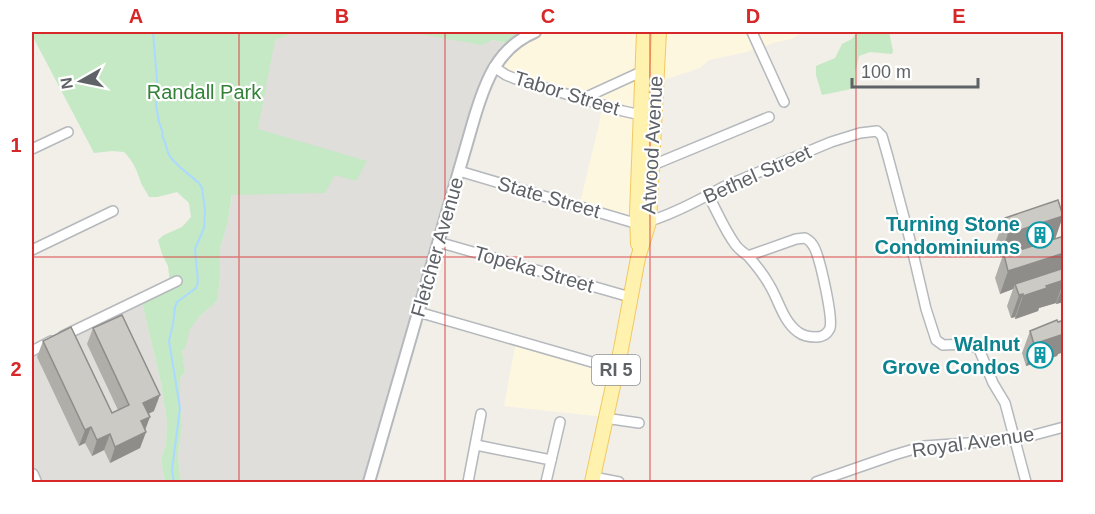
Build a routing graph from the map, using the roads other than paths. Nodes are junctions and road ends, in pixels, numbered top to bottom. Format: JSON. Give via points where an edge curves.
{"nodes":[{"id":1,"x":535,"y":32,"type":"edge"},
{"id":2,"x":644,"y":32,"type":"edge"},
{"id":3,"x":659,"y":32,"type":"edge"},
{"id":4,"x":752,"y":32,"type":"edge"},
{"id":5,"x":494,"y":67,"type":"junction"},
{"id":6,"x":643,"y":71,"type":"junction"},
{"id":7,"x":582,"y":99,"type":"junction"},
{"id":8,"x":784,"y":102,"type":"dead end"},
{"id":9,"x":641,"y":115,"type":"junction"},
{"id":10,"x":769,"y":117,"type":"dead end"},
{"id":11,"x":68,"y":132,"type":"dead end"},
{"id":12,"x":32,"y":149,"type":"edge"},
{"id":13,"x":652,"y":165,"type":"junction"},
{"id":14,"x":459,"y":171,"type":"junction"},
{"id":15,"x":708,"y":195,"type":"junction"},
{"id":16,"x":113,"y":211,"type":"dead end"},
{"id":17,"x":643,"y":223,"type":"junction"},
{"id":18,"x":438,"y":242,"type":"junction"},
{"id":19,"x":32,"y":250,"type":"edge"},
{"id":20,"x":748,"y":256,"type":"junction"},
{"id":21,"x":177,"y":281,"type":"dead end"},
{"id":22,"x":630,"y":297,"type":"junction"},
{"id":23,"x":418,"y":312,"type":"junction"},
{"id":24,"x":32,"y":351,"type":"edge"},
{"id":25,"x":616,"y":369,"type":"junction"},
{"id":26,"x":481,"y":414,"type":"dead end"},
{"id":27,"x":605,"y":418,"type":"junction"},
{"id":28,"x":560,"y":422,"type":"dead end"},
{"id":29,"x":639,"y":423,"type":"dead end"},
{"id":30,"x":1064,"y":427,"type":"edge"},
{"id":31,"x":1014,"y":438,"type":"junction"},
{"id":32,"x":476,"y":446,"type":"junction"},
{"id":33,"x":551,"y":460,"type":"junction"},
{"id":34,"x":32,"y":475,"type":"edge"},
{"id":35,"x":593,"y":480,"type":"edge"},
{"id":36,"x":35,"y":483,"type":"edge"},
{"id":37,"x":369,"y":483,"type":"edge"},
{"id":38,"x":468,"y":483,"type":"edge"},
{"id":39,"x":546,"y":483,"type":"edge"},
{"id":40,"x":619,"y":483,"type":"edge"},
{"id":41,"x":816,"y":483,"type":"edge"},
{"id":42,"x":1026,"y":483,"type":"edge"}],
"edges":[{"from":1,"to":5,"type":"street","name":"Fletcher Avenue","via":[[507,50]]},
{"from":2,"to":6,"type":"main road","name":"Atwood Avenue","number":"RI 5"},
{"from":3,"to":13,"type":"main road","name":"Atwood Avenue","number":"RI 5"},
{"from":4,"to":8,"type":"street"},
{"from":5,"to":7,"type":"street","name":"Tabor Street","via":[[506,75]]},
{"from":5,"to":14,"type":"street","name":"Fletcher Avenue","via":[[487,78]]},
{"from":6,"to":7,"type":"street"},
{"from":6,"to":9,"type":"main road","name":"Atwood Avenue","number":"RI 5"},
{"from":7,"to":9,"type":"street","name":"Tabor Street"},
{"from":9,"to":17,"type":"main road","name":"Atwood Avenue","number":"RI 5"},
{"from":10,"to":13,"type":"street"},
{"from":11,"to":12,"type":"street"},
{"from":13,"to":17,"type":"main road","name":"Atwood Avenue","number":"RI 5"},
{"from":14,"to":17,"type":"street","name":"State Street"},
{"from":14,"to":18,"type":"street","name":"Fletcher Avenue"},
{"from":15,"to":17,"type":"street","name":"Bethel Street"},
{"from":15,"to":20,"type":"street","via":[[736,246]]},
{"from":15,"to":31,"type":"street","name":"Bethel Street","via":[[831,142],[877,131],[888,157],[936,340],[943,345],[968,344],[979,349],[1005,403]]},
{"from":16,"to":19,"type":"street"},
{"from":17,"to":22,"type":"main road","name":"Atwood Avenue","number":"RI 5"},
{"from":18,"to":22,"type":"street","name":"Topeka Street"},
{"from":18,"to":23,"type":"street","name":"Fletcher Avenue"},
{"from":20,"to":20,"type":"street","via":[[798,332],[810,337],[824,336],[830,320],[811,242],[796,239]]},
{"from":21,"to":24,"type":"street"},
{"from":22,"to":25,"type":"main road","name":"Atwood Avenue","number":"RI 5"},
{"from":23,"to":25,"type":"street"},
{"from":23,"to":37,"type":"street","name":"Fletcher Avenue"},
{"from":25,"to":27,"type":"main road","name":"Atwood Avenue","number":"RI 5"},
{"from":26,"to":32,"type":"street"},
{"from":27,"to":29,"type":"street"},
{"from":27,"to":35,"type":"main road","name":"Atwood Avenue","number":"RI 5"},
{"from":28,"to":33,"type":"street"},
{"from":30,"to":31,"type":"street","name":"Royal Avenue"},
{"from":31,"to":41,"type":"street","name":"Royal Avenue","via":[[924,446]]},
{"from":31,"to":42,"type":"street"},
{"from":32,"to":33,"type":"street"},
{"from":32,"to":38,"type":"street"},
{"from":33,"to":39,"type":"street"},
{"from":34,"to":36,"type":"main road"},
{"from":35,"to":40,"type":"street"}]}
